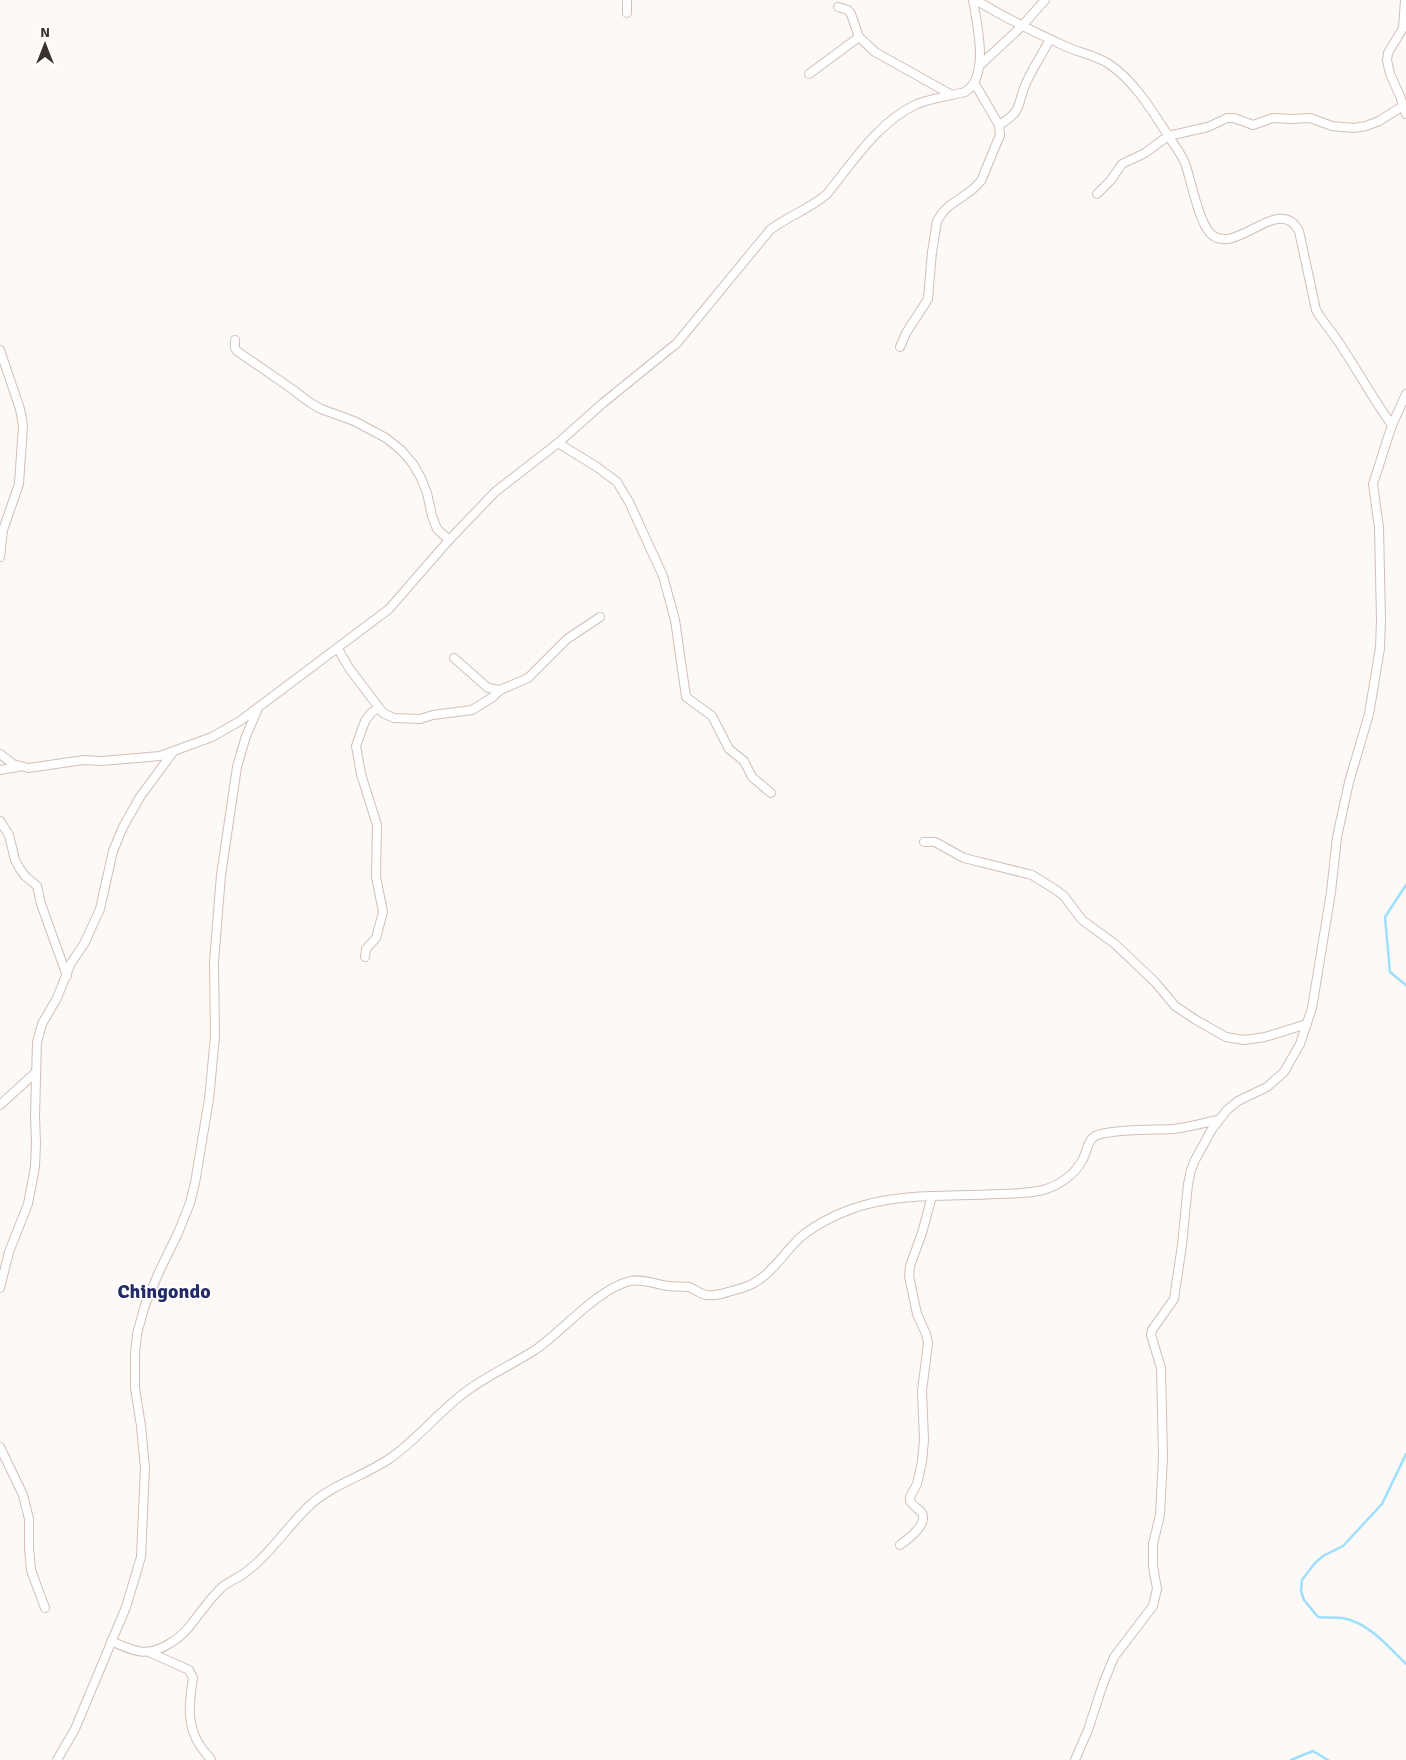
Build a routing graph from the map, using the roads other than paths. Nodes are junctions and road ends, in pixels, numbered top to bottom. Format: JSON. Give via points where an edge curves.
{"nodes":[{"id":1,"x":626,"y":0,"type":"edge"},
{"id":2,"x":974,"y":0,"type":"edge"},
{"id":3,"x":1045,"y":0,"type":"edge"},
{"id":4,"x":1405,"y":0,"type":"edge"},
{"id":5,"x":838,"y":7,"type":"dead end"},
{"id":6,"x":626,"y":13,"type":"dead end"},
{"id":7,"x":1022,"y":26,"type":"junction"},
{"id":8,"x":859,"y":36,"type":"junction"},
{"id":9,"x":1050,"y":39,"type":"junction"},
{"id":10,"x":979,"y":66,"type":"junction"},
{"id":11,"x":809,"y":74,"type":"dead end"},
{"id":12,"x":975,"y":84,"type":"junction"},
{"id":13,"x":952,"y":95,"type":"junction"},
{"id":14,"x":1404,"y":104,"type":"edge"},
{"id":15,"x":999,"y":125,"type":"junction"},
{"id":16,"x":1168,"y":136,"type":"junction"},
{"id":17,"x":1097,"y":194,"type":"dead end"},
{"id":18,"x":235,"y":340,"type":"dead end"},
{"id":19,"x":900,"y":347,"type":"dead end"},
{"id":20,"x":0,"y":350,"type":"edge"},
{"id":21,"x":1406,"y":394,"type":"edge"},
{"id":22,"x":1392,"y":425,"type":"junction"},
{"id":23,"x":558,"y":443,"type":"junction"},
{"id":24,"x":448,"y":540,"type":"junction"},
{"id":25,"x":0,"y":557,"type":"edge"},
{"id":26,"x":600,"y":617,"type":"dead end"},
{"id":27,"x":338,"y":649,"type":"junction"},
{"id":28,"x":454,"y":658,"type":"dead end"},
{"id":29,"x":500,"y":690,"type":"junction"},
{"id":30,"x":259,"y":707,"type":"junction"},
{"id":31,"x":378,"y":708,"type":"junction"},
{"id":32,"x":174,"y":752,"type":"junction"},
{"id":33,"x":0,"y":754,"type":"edge"},
{"id":34,"x":20,"y":767,"type":"junction"},
{"id":35,"x":0,"y":770,"type":"edge"},
{"id":36,"x":770,"y":793,"type":"dead end"},
{"id":37,"x":0,"y":821,"type":"edge"},
{"id":38,"x":924,"y":842,"type":"dead end"},
{"id":39,"x":365,"y":957,"type":"dead end"},
{"id":40,"x":67,"y":976,"type":"junction"},
{"id":41,"x":1307,"y":1024,"type":"junction"},
{"id":42,"x":36,"y":1072,"type":"junction"},
{"id":43,"x":0,"y":1105,"type":"edge"},
{"id":44,"x":1218,"y":1120,"type":"junction"},
{"id":45,"x":932,"y":1196,"type":"junction"},
{"id":46,"x":0,"y":1288,"type":"edge"},
{"id":47,"x":0,"y":1447,"type":"edge"},
{"id":48,"x":900,"y":1545,"type":"dead end"},
{"id":49,"x":45,"y":1608,"type":"dead end"},
{"id":50,"x":111,"y":1641,"type":"junction"},
{"id":51,"x":151,"y":1653,"type":"junction"},
{"id":52,"x":57,"y":1760,"type":"edge"},
{"id":53,"x":210,"y":1760,"type":"edge"},
{"id":54,"x":1075,"y":1760,"type":"edge"}],
"edges":[{"from":1,"to":6,"type":"street"},
{"from":2,"to":7,"type":"street"},
{"from":2,"to":10,"type":"street"},
{"from":3,"to":7,"type":"street"},
{"from":4,"to":14,"type":"street","via":[[1403,28],[1387,60]]},
{"from":5,"to":8,"type":"street","via":[[851,14]]},
{"from":7,"to":9,"type":"street"},
{"from":7,"to":10,"type":"street"},
{"from":8,"to":11,"type":"street"},
{"from":8,"to":13,"type":"street","via":[[875,52]]},
{"from":9,"to":15,"type":"street","via":[[1024,87],[1018,109]]},
{"from":9,"to":16,"type":"street","via":[[1100,59],[1116,70],[1147,104]]},
{"from":10,"to":12,"type":"street"},
{"from":12,"to":13,"type":"street","via":[[965,92]]},
{"from":12,"to":15,"type":"street"},
{"from":13,"to":23,"type":"street","via":[[918,103],[879,131],[827,194],[770,230],[677,343]]},
{"from":14,"to":16,"type":"street","via":[[1379,121],[1354,128],[1332,126],[1303,117],[1273,118],[1253,125],[1230,118],[1208,127]]},
{"from":15,"to":19,"type":"street","via":[[1000,135],[981,181],[942,212],[937,221],[928,299]]},
{"from":16,"to":17,"type":"street","via":[[1122,164]]},
{"from":16,"to":22,"type":"street","via":[[1183,159],[1200,212],[1211,234],[1217,238],[1233,237],[1280,219],[1295,224],[1316,310]]},
{"from":18,"to":24,"type":"street","via":[[237,351],[308,402],[354,421],[401,450],[421,478],[437,529]]},
{"from":20,"to":25,"type":"street","via":[[23,425],[19,484],[3,530]]},
{"from":21,"to":22,"type":"street"},
{"from":22,"to":41,"type":"street","via":[[1373,484],[1379,528],[1381,620],[1377,672],[1337,837],[1321,960]]},
{"from":23,"to":24,"type":"street","via":[[495,492]]},
{"from":23,"to":36,"type":"street","via":[[617,482],[663,576],[674,620],[686,697],[712,716],[729,750],[744,760],[752,777]]},
{"from":24,"to":27,"type":"street","via":[[389,609]]},
{"from":26,"to":29,"type":"street","via":[[567,639],[528,678]]},
{"from":27,"to":30,"type":"street"},
{"from":27,"to":31,"type":"street"},
{"from":28,"to":29,"type":"street","via":[[488,688]]},
{"from":29,"to":31,"type":"street","via":[[472,710],[420,719],[394,718]]},
{"from":30,"to":32,"type":"street","via":[[212,737]]},
{"from":30,"to":50,"type":"street","via":[[236,766],[221,875],[214,962],[215,1037],[195,1183],[181,1226],[145,1305],[137,1334],[135,1388],[145,1468],[141,1557],[126,1607]]},
{"from":31,"to":39,"type":"street","via":[[365,721],[356,746],[377,825],[376,877],[383,912],[376,938],[366,949]]},
{"from":32,"to":34,"type":"street","via":[[160,756]]},
{"from":32,"to":40,"type":"street","via":[[140,797],[123,827],[113,851],[100,909]]},
{"from":33,"to":34,"type":"street"},
{"from":34,"to":35,"type":"street"},
{"from":37,"to":40,"type":"street","via":[[9,835],[20,869],[37,886]]},
{"from":38,"to":41,"type":"street","via":[[935,842],[964,858],[1032,875],[1056,890],[1082,920],[1114,944],[1155,982],[1175,1006],[1226,1037],[1244,1040],[1265,1037]]},
{"from":40,"to":42,"type":"street","via":[[42,1024],[37,1042]]},
{"from":41,"to":44,"type":"street","via":[[1284,1072],[1267,1086],[1238,1101]]},
{"from":42,"to":43,"type":"street"},
{"from":42,"to":46,"type":"street","via":[[36,1144],[28,1204],[9,1252]]},
{"from":44,"to":45,"type":"street","via":[[1095,1136],[1076,1170],[1062,1182],[1046,1189],[1009,1194]]},
{"from":44,"to":54,"type":"street","via":[[1191,1170],[1174,1299],[1151,1335],[1161,1368],[1163,1458],[1160,1515],[1153,1544],[1156,1598],[1114,1657]]},
{"from":45,"to":48,"type":"street","via":[[909,1276],[917,1314],[928,1343],[922,1391],[922,1462],[910,1497],[910,1502],[922,1512],[923,1518],[917,1531]]},
{"from":45,"to":51,"type":"street","via":[[870,1204],[833,1218],[803,1236],[775,1266],[753,1284],[742,1288],[706,1295],[695,1289],[639,1280],[609,1291],[536,1349],[466,1391],[392,1457],[331,1489],[314,1502],[260,1560],[224,1585],[186,1631]]},
{"from":47,"to":49,"type":"street","via":[[23,1495],[29,1519],[31,1570]]},
{"from":50,"to":51,"type":"street","via":[[133,1651]]},
{"from":50,"to":52,"type":"street","via":[[75,1729]]},
{"from":51,"to":53,"type":"street","via":[[191,1672],[189,1719],[193,1734]]}]}
